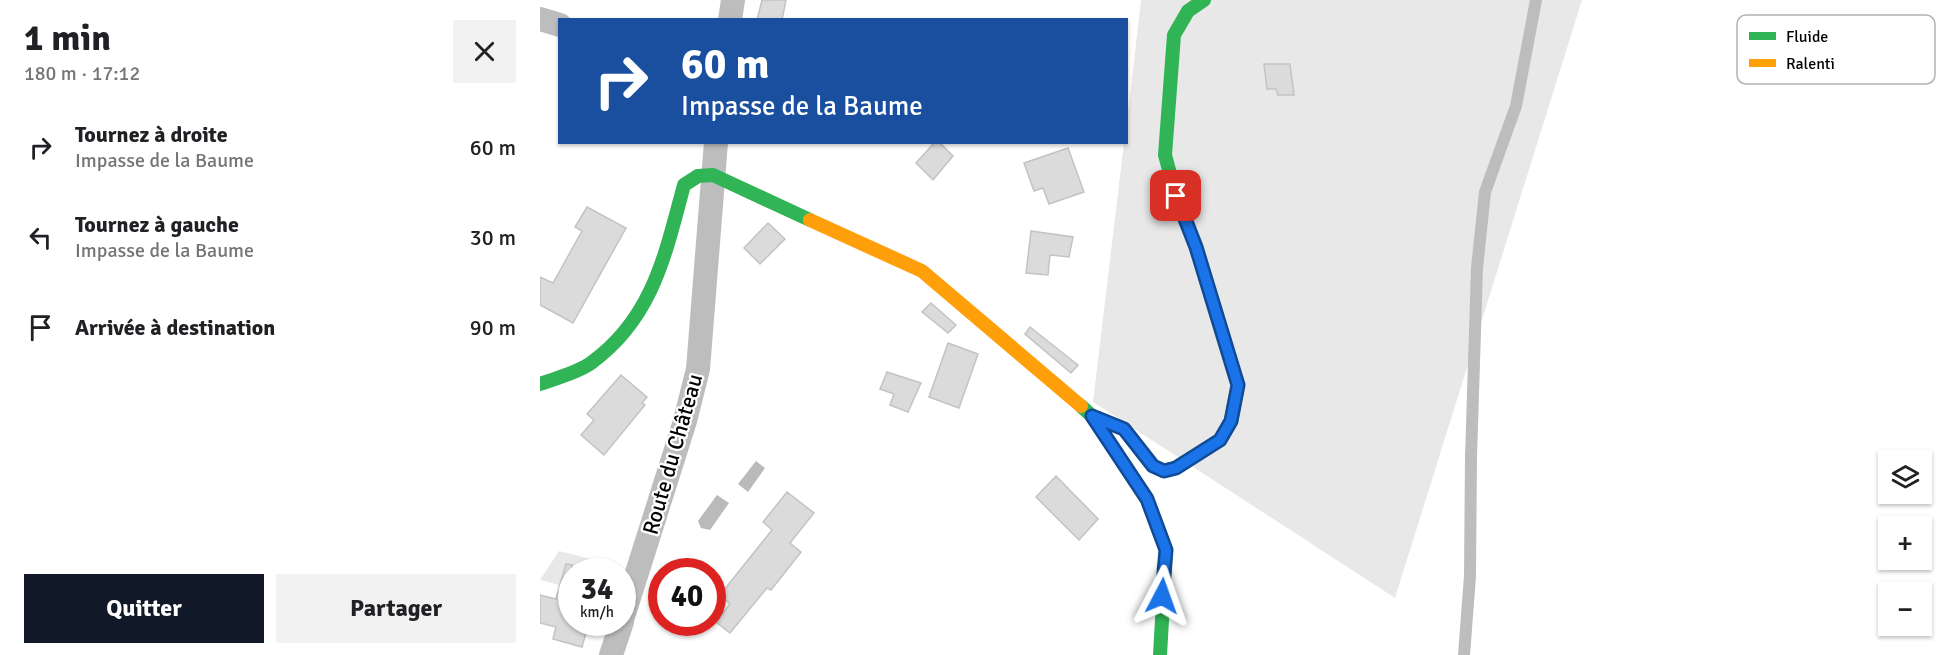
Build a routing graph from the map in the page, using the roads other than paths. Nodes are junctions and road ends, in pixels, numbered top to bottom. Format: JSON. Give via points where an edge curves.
{"nodes":[{"id":1,"x":733,"y":0,"type":"edge"},
{"id":2,"x":1204,"y":0,"type":"edge"},
{"id":3,"x":1536,"y":0,"type":"edge"},
{"id":4,"x":730,"y":18,"type":"edge"},
{"id":5,"x":540,"y":19,"type":"edge"},
{"id":6,"x":558,"y":24,"type":"edge"},
{"id":7,"x":716,"y":144,"type":"edge"},
{"id":8,"x":713,"y":175,"type":"junction"},
{"id":9,"x":540,"y":384,"type":"edge"},
{"id":10,"x":1092,"y":416,"type":"junction"},
{"id":11,"x":636,"y":577,"type":"edge"},
{"id":12,"x":617,"y":636,"type":"edge"},
{"id":13,"x":611,"y":655,"type":"edge"},
{"id":14,"x":1160,"y":655,"type":"edge"},
{"id":15,"x":1464,"y":655,"type":"edge"}],
"edges":[{"from":1,"to":4,"type":"street"},
{"from":2,"to":10,"type":"street","via":[[1188,11],[1174,35],[1165,155],[1238,385],[1231,421],[1220,440],[1176,468],[1164,471],[1153,466],[1124,429]]},
{"from":3,"to":15,"type":"lane","via":[[1516,106],[1485,192],[1477,268],[1470,576]]},
{"from":5,"to":6,"type":"street"},
{"from":7,"to":8,"type":"street","name":"Route du Château"},
{"from":8,"to":9,"type":"street","via":[[698,176],[684,185],[665,256],[639,315],[622,336],[589,364]]},
{"from":8,"to":10,"type":"street","via":[[922,271]]},
{"from":8,"to":11,"type":"street","name":"Route du Château","via":[[698,369]]},
{"from":10,"to":14,"type":"street","via":[[1147,499],[1166,550]]},
{"from":12,"to":13,"type":"street","name":"Route du Château"}]}
